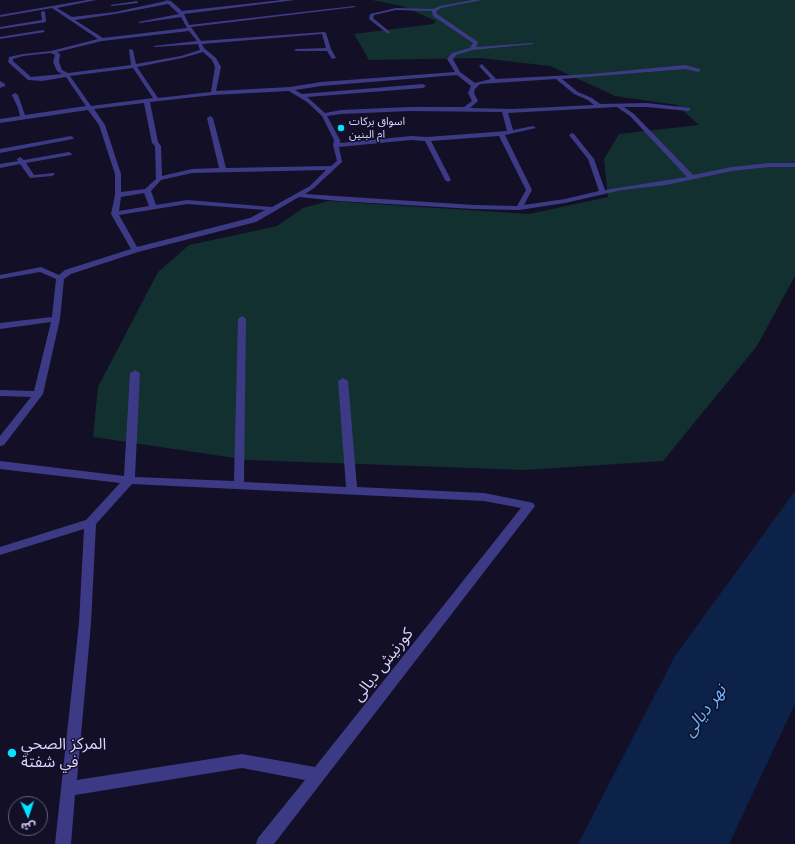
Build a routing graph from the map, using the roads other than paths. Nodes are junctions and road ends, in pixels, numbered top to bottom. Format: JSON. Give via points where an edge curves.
{"nodes":[{"id":1,"x":94,"y":0,"type":"edge"},
{"id":2,"x":293,"y":0,"type":"edge"},
{"id":3,"x":480,"y":0,"type":"edge"},
{"id":4,"x":141,"y":1,"type":"dead end"},
{"id":5,"x":169,"y":1,"type":"edge"},
{"id":6,"x":112,"y":5,"type":"dead end"},
{"id":7,"x":53,"y":7,"type":"junction"},
{"id":8,"x":354,"y":7,"type":"dead end"},
{"id":9,"x":434,"y":10,"type":"junction"},
{"id":10,"x":43,"y":12,"type":"dead end"},
{"id":11,"x":181,"y":14,"type":"junction"},
{"id":12,"x":0,"y":16,"type":"edge"},
{"id":13,"x":70,"y":18,"type":"junction"},
{"id":14,"x":140,"y":22,"type":"dead end"},
{"id":15,"x":0,"y":28,"type":"edge"},
{"id":16,"x":189,"y":28,"type":"junction"},
{"id":17,"x":44,"y":31,"type":"dead end"},
{"id":18,"x":388,"y":33,"type":"dead end"},
{"id":19,"x":0,"y":38,"type":"edge"},
{"id":20,"x":102,"y":40,"type":"junction"},
{"id":21,"x":200,"y":43,"type":"junction"},
{"id":22,"x":532,"y":44,"type":"dead end"},
{"id":23,"x":154,"y":46,"type":"dead end"},
{"id":24,"x":329,"y":49,"type":"junction"},
{"id":25,"x":472,"y":49,"type":"junction"},
{"id":26,"x":131,"y":50,"type":"dead end"},
{"id":27,"x":205,"y":50,"type":"junction"},
{"id":28,"x":296,"y":50,"type":"dead end"},
{"id":29,"x":51,"y":52,"type":"junction"},
{"id":30,"x":334,"y":58,"type":"dead end"},
{"id":31,"x":134,"y":66,"type":"junction"},
{"id":32,"x":482,"y":66,"type":"dead end"},
{"id":33,"x":698,"y":70,"type":"dead end"},
{"id":34,"x":458,"y":73,"type":"junction"},
{"id":35,"x":67,"y":75,"type":"junction"},
{"id":36,"x":558,"y":78,"type":"junction"},
{"id":37,"x":495,"y":81,"type":"junction"},
{"id":38,"x":0,"y":83,"type":"edge"},
{"id":39,"x":474,"y":85,"type":"junction"},
{"id":40,"x":0,"y":86,"type":"edge"},
{"id":41,"x":423,"y":86,"type":"dead end"},
{"id":42,"x":290,"y":89,"type":"junction"},
{"id":43,"x":213,"y":93,"type":"junction"},
{"id":44,"x":16,"y":95,"type":"dead end"},
{"id":45,"x":300,"y":96,"type":"junction"},
{"id":46,"x":157,"y":100,"type":"junction"},
{"id":47,"x":147,"y":102,"type":"junction"},
{"id":48,"x":598,"y":105,"type":"junction"},
{"id":49,"x":618,"y":105,"type":"junction"},
{"id":50,"x":90,"y":108,"type":"junction"},
{"id":51,"x":465,"y":109,"type":"junction"},
{"id":52,"x":688,"y":109,"type":"dead end"},
{"id":53,"x":505,"y":111,"type":"junction"},
{"id":54,"x":324,"y":115,"type":"junction"},
{"id":55,"x":23,"y":118,"type":"junction"},
{"id":56,"x":210,"y":118,"type":"dead end"},
{"id":57,"x":0,"y":121,"type":"edge"},
{"id":58,"x":533,"y":128,"type":"dead end"},
{"id":59,"x":510,"y":132,"type":"junction"},
{"id":60,"x":501,"y":134,"type":"junction"},
{"id":61,"x":572,"y":135,"type":"dead end"},
{"id":62,"x":71,"y":138,"type":"dead end"},
{"id":63,"x":427,"y":139,"type":"junction"},
{"id":64,"x":336,"y":145,"type":"junction"},
{"id":65,"x":14,"y":149,"type":"junction"},
{"id":66,"x":0,"y":151,"type":"edge"},
{"id":67,"x":69,"y":154,"type":"dead end"},
{"id":68,"x":23,"y":163,"type":"junction"},
{"id":69,"x":795,"y":165,"type":"edge"},
{"id":70,"x":0,"y":166,"type":"edge"},
{"id":71,"x":333,"y":168,"type":"junction"},
{"id":72,"x":223,"y":170,"type":"junction"},
{"id":73,"x":52,"y":174,"type":"dead end"},
{"id":74,"x":691,"y":177,"type":"junction"},
{"id":75,"x":159,"y":179,"type":"junction"},
{"id":76,"x":448,"y":180,"type":"dead end"},
{"id":77,"x":147,"y":191,"type":"junction"},
{"id":78,"x":603,"y":193,"type":"junction"},
{"id":79,"x":118,"y":195,"type":"junction"},
{"id":80,"x":299,"y":195,"type":"junction"},
{"id":81,"x":153,"y":207,"type":"junction"},
{"id":82,"x":519,"y":208,"type":"junction"},
{"id":83,"x":275,"y":209,"type":"junction"},
{"id":84,"x":115,"y":214,"type":"junction"},
{"id":85,"x":135,"y":250,"type":"junction"},
{"id":86,"x":0,"y":277,"type":"edge"},
{"id":87,"x":60,"y":278,"type":"junction"},
{"id":88,"x":56,"y":319,"type":"junction"},
{"id":89,"x":242,"y":319,"type":"dead end"},
{"id":90,"x":0,"y":326,"type":"edge"},
{"id":91,"x":135,"y":373,"type":"dead end"},
{"id":92,"x":343,"y":381,"type":"dead end"},
{"id":93,"x":0,"y":393,"type":"edge"},
{"id":94,"x":38,"y":394,"type":"junction"},
{"id":95,"x":0,"y":443,"type":"edge"},
{"id":96,"x":0,"y":465,"type":"edge"},
{"id":97,"x":129,"y":480,"type":"junction"},
{"id":98,"x":239,"y":485,"type":"junction"},
{"id":99,"x":352,"y":490,"type":"junction"},
{"id":100,"x":90,"y":523,"type":"junction"},
{"id":101,"x":0,"y":551,"type":"edge"},
{"id":102,"x":318,"y":775,"type":"junction"},
{"id":103,"x":68,"y":789,"type":"junction"},
{"id":104,"x":63,"y":844,"type":"edge"},
{"id":105,"x":264,"y":844,"type":"edge"}],
"edges":[{"from":1,"to":7,"type":"street"},
{"from":2,"to":11,"type":"street"},
{"from":3,"to":9,"type":"street"},
{"from":4,"to":6,"type":"street"},
{"from":5,"to":11,"type":"street"},
{"from":5,"to":13,"type":"street","via":[[115,13]]},
{"from":7,"to":12,"type":"street"},
{"from":7,"to":13,"type":"street"},
{"from":8,"to":16,"type":"street"},
{"from":9,"to":18,"type":"street","via":[[396,9],[372,14],[371,18]]},
{"from":9,"to":25,"type":"street","via":[[476,43]]},
{"from":10,"to":15,"type":"street","via":[[44,21]]},
{"from":11,"to":14,"type":"street"},
{"from":11,"to":16,"type":"street"},
{"from":13,"to":20,"type":"street"},
{"from":16,"to":20,"type":"street"},
{"from":16,"to":21,"type":"street"},
{"from":17,"to":19,"type":"street"},
{"from":20,"to":29,"type":"street"},
{"from":21,"to":23,"type":"street"},
{"from":21,"to":24,"type":"street","via":[[324,33]]},
{"from":21,"to":27,"type":"street"},
{"from":22,"to":25,"type":"street"},
{"from":24,"to":28,"type":"street"},
{"from":24,"to":30,"type":"street"},
{"from":25,"to":34,"type":"street","via":[[454,54],[450,59]]},
{"from":26,"to":31,"type":"street"},
{"from":27,"to":31,"type":"street"},
{"from":27,"to":43,"type":"street","via":[[218,66]]},
{"from":29,"to":35,"type":"street","via":[[58,54],[56,62],[60,71]]},
{"from":29,"to":35,"type":"street","via":[[11,58],[10,61],[30,80]]},
{"from":31,"to":35,"type":"street"},
{"from":31,"to":46,"type":"street"},
{"from":32,"to":37,"type":"street"},
{"from":33,"to":36,"type":"street","via":[[685,67]]},
{"from":34,"to":39,"type":"street"},
{"from":34,"to":42,"type":"street"},
{"from":35,"to":50,"type":"street"},
{"from":36,"to":37,"type":"street"},
{"from":36,"to":48,"type":"street","via":[[576,93]]},
{"from":37,"to":39,"type":"street"},
{"from":38,"to":40,"type":"street","via":[[3,85]]},
{"from":39,"to":51,"type":"street","via":[[474,101]]},
{"from":41,"to":45,"type":"street"},
{"from":42,"to":43,"type":"street"},
{"from":42,"to":45,"type":"street"},
{"from":43,"to":46,"type":"street"},
{"from":44,"to":55,"type":"street"},
{"from":45,"to":54,"type":"street"},
{"from":46,"to":47,"type":"street"},
{"from":47,"to":50,"type":"street"},
{"from":47,"to":75,"type":"street","via":[[155,143],[158,146]]},
{"from":48,"to":49,"type":"street"},
{"from":48,"to":53,"type":"street"},
{"from":49,"to":52,"type":"street"},
{"from":49,"to":74,"type":"street","via":[[632,114]]},
{"from":50,"to":55,"type":"street"},
{"from":50,"to":79,"type":"street","via":[[102,125],[118,174]]},
{"from":51,"to":53,"type":"street"},
{"from":51,"to":54,"type":"street","via":[[410,108]]},
{"from":53,"to":59,"type":"street"},
{"from":54,"to":64,"type":"street","via":[[337,140]]},
{"from":55,"to":57,"type":"street"},
{"from":56,"to":72,"type":"street"},
{"from":58,"to":59,"type":"street"},
{"from":59,"to":60,"type":"street"},
{"from":60,"to":63,"type":"street"},
{"from":60,"to":82,"type":"street","via":[[529,190]]},
{"from":61,"to":78,"type":"street","via":[[591,159]]},
{"from":62,"to":65,"type":"street"},
{"from":63,"to":64,"type":"street","via":[[411,138]]},
{"from":63,"to":76,"type":"street"},
{"from":64,"to":71,"type":"street","via":[[340,161]]},
{"from":65,"to":66,"type":"street"},
{"from":65,"to":68,"type":"street"},
{"from":67,"to":68,"type":"street"},
{"from":68,"to":70,"type":"street"},
{"from":68,"to":73,"type":"street","via":[[32,177]]},
{"from":69,"to":74,"type":"street","via":[[732,169]]},
{"from":71,"to":72,"type":"street"},
{"from":71,"to":80,"type":"street"},
{"from":72,"to":75,"type":"street","via":[[192,172]]},
{"from":74,"to":78,"type":"street"},
{"from":75,"to":77,"type":"street"},
{"from":77,"to":79,"type":"street"},
{"from":77,"to":81,"type":"street"},
{"from":78,"to":82,"type":"street"},
{"from":79,"to":84,"type":"street"},
{"from":80,"to":82,"type":"street","via":[[474,208]]},
{"from":80,"to":83,"type":"street"},
{"from":81,"to":83,"type":"street","via":[[187,202]]},
{"from":81,"to":84,"type":"street"},
{"from":83,"to":85,"type":"street","via":[[254,220]]},
{"from":84,"to":85,"type":"street"},
{"from":85,"to":87,"type":"street","via":[[68,272]]},
{"from":86,"to":87,"type":"street","via":[[42,269]]},
{"from":87,"to":88,"type":"street"},
{"from":88,"to":90,"type":"street"},
{"from":88,"to":94,"type":"street"},
{"from":89,"to":98,"type":"street"},
{"from":91,"to":97,"type":"street"},
{"from":92,"to":99,"type":"street"},
{"from":93,"to":94,"type":"street"},
{"from":94,"to":95,"type":"street"},
{"from":96,"to":97,"type":"street"},
{"from":97,"to":98,"type":"street"},
{"from":97,"to":100,"type":"street"},
{"from":98,"to":99,"type":"street"},
{"from":99,"to":102,"type":"street","name":"كورنيش ديالى","via":[[484,497],[529,506]]},
{"from":100,"to":101,"type":"street"},
{"from":100,"to":103,"type":"street","via":[[85,623]]},
{"from":102,"to":103,"type":"street","via":[[242,761]]},
{"from":102,"to":105,"type":"street","name":"كورنيش ديالى"},
{"from":103,"to":104,"type":"street"}]}
